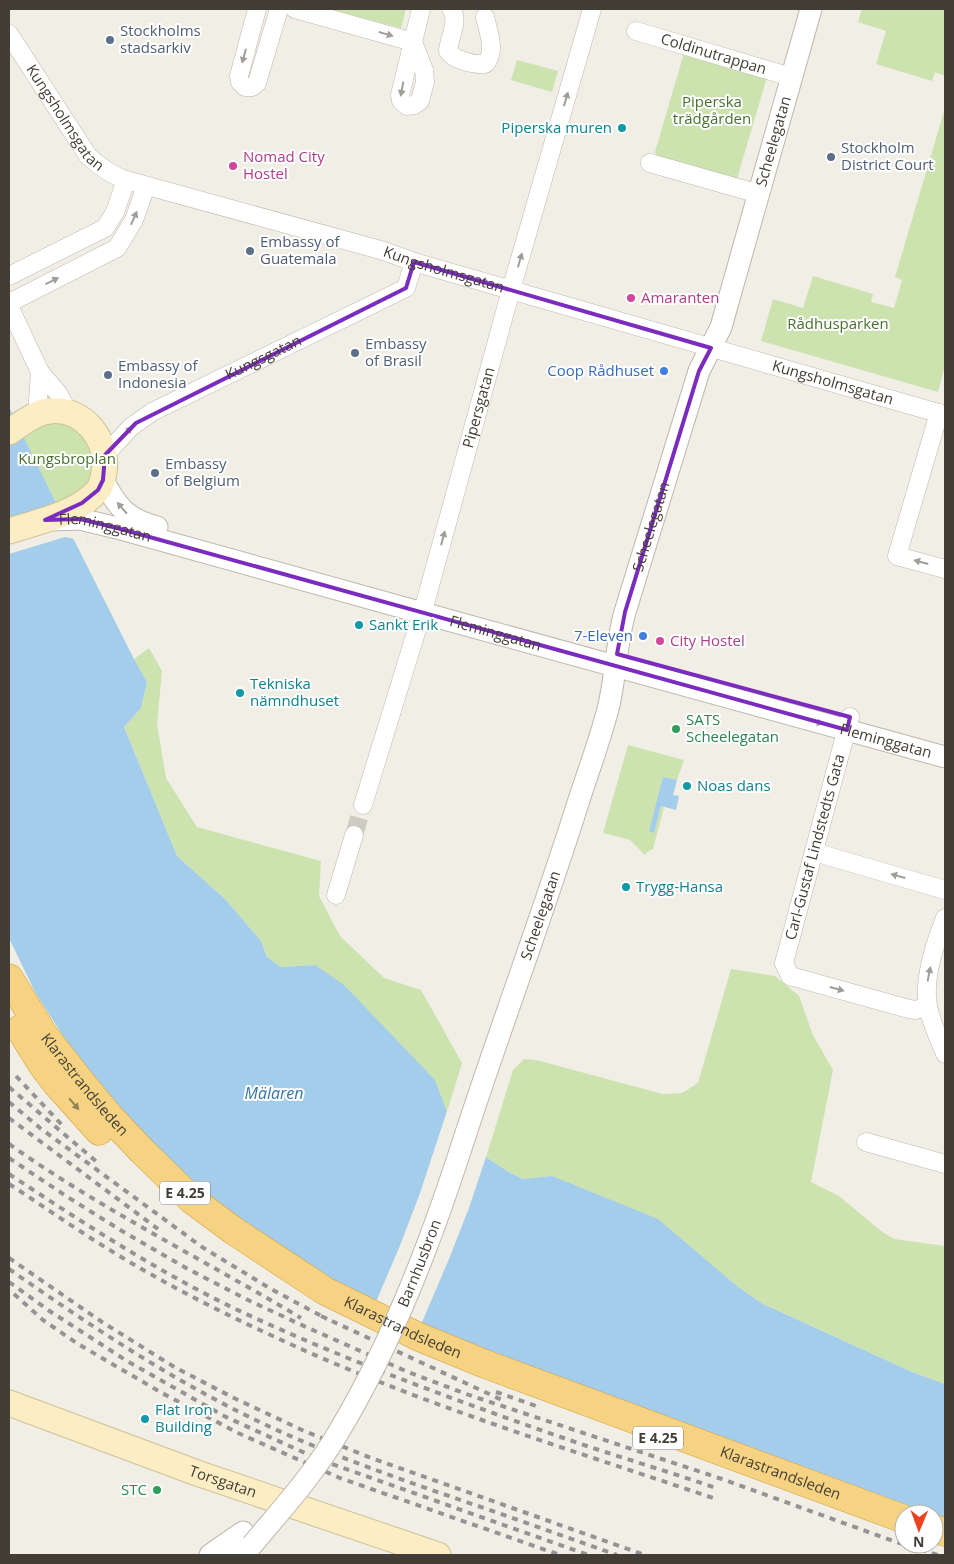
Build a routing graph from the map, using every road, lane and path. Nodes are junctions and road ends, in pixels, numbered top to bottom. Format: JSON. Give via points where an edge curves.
{"nodes":[{"id":1,"x":256,"y":9,"type":"edge"},
{"id":2,"x":279,"y":9,"type":"edge"},
{"id":3,"x":295,"y":9,"type":"edge"},
{"id":4,"x":421,"y":9,"type":"edge"},
{"id":5,"x":451,"y":9,"type":"edge"},
{"id":6,"x":592,"y":9,"type":"edge"},
{"id":7,"x":811,"y":9,"type":"edge"},
{"id":8,"x":485,"y":17,"type":"dead end"},
{"id":9,"x":636,"y":31,"type":"dead end"},
{"id":10,"x":9,"y":34,"type":"edge"},
{"id":11,"x":791,"y":77,"type":"junction"},
{"id":12,"x":650,"y":163,"type":"dead end"},
{"id":13,"x":126,"y":180,"type":"junction"},
{"id":14,"x":146,"y":186,"type":"junction"},
{"id":15,"x":759,"y":194,"type":"junction"},
{"id":16,"x":105,"y":228,"type":"junction"},
{"id":17,"x":117,"y":248,"type":"junction"},
{"id":18,"x":414,"y":262,"type":"junction"},
{"id":19,"x":9,"y":276,"type":"edge"},
{"id":20,"x":511,"y":290,"type":"junction"},
{"id":21,"x":9,"y":304,"type":"edge"},
{"id":22,"x":710,"y":348,"type":"junction"},
{"id":23,"x":40,"y":372,"type":"junction"},
{"id":24,"x":69,"y":413,"type":"junction"},
{"id":25,"x":942,"y":414,"type":"edge"},
{"id":26,"x":34,"y":417,"type":"junction"},
{"id":27,"x":9,"y":432,"type":"edge"},
{"id":28,"x":105,"y":455,"type":"junction"},
{"id":29,"x":103,"y":480,"type":"junction"},
{"id":30,"x":77,"y":513,"type":"junction"},
{"id":31,"x":9,"y":531,"type":"edge"},
{"id":32,"x":945,"y":569,"type":"edge"},
{"id":33,"x":424,"y":606,"type":"junction"},
{"id":34,"x":616,"y":660,"type":"junction"},
{"id":35,"x":848,"y":724,"type":"junction"},
{"id":36,"x":945,"y":744,"type":"edge"},
{"id":37,"x":945,"y":756,"type":"edge"},
{"id":38,"x":363,"y":805,"type":"tunnel mouth"},
{"id":39,"x":354,"y":835,"type":"tunnel mouth"},
{"id":40,"x":814,"y":852,"type":"junction"},
{"id":41,"x":945,"y":890,"type":"edge"},
{"id":42,"x":336,"y":895,"type":"dead end"},
{"id":43,"x":945,"y":918,"type":"edge"},
{"id":44,"x":9,"y":977,"type":"edge"},
{"id":45,"x":928,"y":1006,"type":"junction"},
{"id":46,"x":9,"y":1010,"type":"edge"},
{"id":47,"x":9,"y":1027,"type":"edge"},
{"id":48,"x":495,"y":1046,"type":"joint"},
{"id":49,"x":945,"y":1054,"type":"edge"},
{"id":50,"x":43,"y":1066,"type":"junction"},
{"id":51,"x":866,"y":1142,"type":"dead end"},
{"id":52,"x":945,"y":1164,"type":"edge"},
{"id":53,"x":9,"y":1405,"type":"edge"},
{"id":54,"x":894,"y":1515,"type":"edge"},
{"id":55,"x":894,"y":1525,"type":"edge"},
{"id":56,"x":240,"y":1547,"type":"edge"},
{"id":57,"x":210,"y":1555,"type":"edge"},
{"id":58,"x":438,"y":1555,"type":"edge"}],
"edges":[{"from":1,"to":2,"type":"street","one_way":true,"via":[[238,76],[245,87],[257,83]]},
{"from":3,"to":4,"type":"street","one_way":true,"via":[[413,42]]},
{"from":5,"to":8,"type":"street","via":[[455,19],[448,44],[450,55],[480,65],[489,60],[492,49]]},
{"from":20,"to":6,"type":"street","name":"Pipersgatan","one_way":true},
{"from":7,"to":11,"type":"street","name":"Scheelegatan"},
{"from":9,"to":11,"type":"street","name":"Coldinutrappan"},
{"from":10,"to":13,"type":"street","name":"Kungsholmsgatan","via":[[88,156],[112,175]]},
{"from":11,"to":15,"type":"street","name":"Scheelegatan"},
{"from":12,"to":15,"type":"street"},
{"from":13,"to":14,"type":"street","name":"Kungsholmsgatan"},
{"from":13,"to":16,"type":"street","via":[[115,212]]},
{"from":17,"to":14,"type":"street","one_way":true,"via":[[134,220]]},
{"from":14,"to":18,"type":"street","name":"Kungsholmsgatan"},
{"from":15,"to":22,"type":"street","name":"Scheelegatan","via":[[721,327]]},
{"from":16,"to":17,"type":"street"},
{"from":16,"to":19,"type":"street"},
{"from":21,"to":17,"type":"street","one_way":true},
{"from":18,"to":20,"type":"street","name":"Kungsholmsgatan"},
{"from":28,"to":18,"type":"street","name":"Kungsgatan","one_way":true,"via":[[131,427],[152,412],[406,288]]},
{"from":20,"to":22,"type":"street","name":"Kungsholmsgatan"},
{"from":33,"to":20,"type":"street","name":"Pipersgatan","one_way":true},
{"from":21,"to":23,"type":"street"},
{"from":22,"to":25,"type":"street","name":"Kungsholmsgatan"},
{"from":22,"to":34,"type":"street","name":"Scheelegatan","via":[[699,371],[624,612]]},
{"from":23,"to":24,"type":"street","via":[[58,393]]},
{"from":23,"to":26,"type":"street"},
{"from":24,"to":26,"type":"main road","via":[[49,411]]},
{"from":24,"to":28,"type":"main road","via":[[87,423],[99,436]]},
{"from":32,"to":25,"type":"street","one_way":true,"via":[[897,556]]},
{"from":26,"to":27,"type":"main road"},
{"from":28,"to":29,"type":"main road"},
{"from":29,"to":30,"type":"main road"},
{"from":33,"to":29,"type":"street","name":"Fleminggatan","one_way":true,"via":[[144,523],[126,513]]},
{"from":30,"to":31,"type":"main road"},
{"from":30,"to":33,"type":"street","name":"Fleminggatan","via":[[117,528]]},
{"from":33,"to":34,"type":"street","name":"Fleminggatan"},
{"from":33,"to":38,"type":"street","name":"Pipersgatan"},
{"from":34,"to":35,"type":"street","name":"Fleminggatan"},
{"from":34,"to":48,"type":"street","name":"Scheelegatan","via":[[608,709]]},
{"from":35,"to":36,"type":"street","name":"Fleminggatan"},
{"from":35,"to":37,"type":"street","name":"Fleminggatan"},
{"from":35,"to":40,"type":"street","name":"Carl-Gustaf Lindstedts Gata"},
{"from":39,"to":42,"type":"street"},
{"from":41,"to":40,"type":"street","one_way":true},
{"from":40,"to":45,"type":"street","name":"Carl-Gustaf Lindstedts Gata","one_way":true,"via":[[784,964],[790,976],[909,1009]]},
{"from":45,"to":43,"type":"street","one_way":true,"via":[[933,951]]},
{"from":44,"to":54,"type":"highway","name":"Klarastrandsleden","number":"E 4.25","via":[[44,1035],[110,1117],[142,1151],[191,1199],[325,1291],[485,1364]]},
{"from":45,"to":49,"type":"street"},
{"from":46,"to":50,"type":"highway","name":"Klarastrandsleden","number":"E 4.25"},
{"from":47,"to":50,"type":"highway"},
{"from":48,"to":56,"type":"street","name":"Barnhusbron","bridge":true,"via":[[427,1246],[371,1372],[319,1462],[297,1490]]},
{"from":50,"to":55,"type":"highway","name":"Klarastrandsleden","number":"E 4.25","one_way":true,"via":[[91,1123],[182,1207],[271,1270],[317,1296],[414,1344],[481,1372]]},
{"from":51,"to":52,"type":"street"},
{"from":53,"to":58,"type":"main road","name":"Torsgatan"},
{"from":56,"to":57,"type":"street","name":"Barnhusbron"}]}
